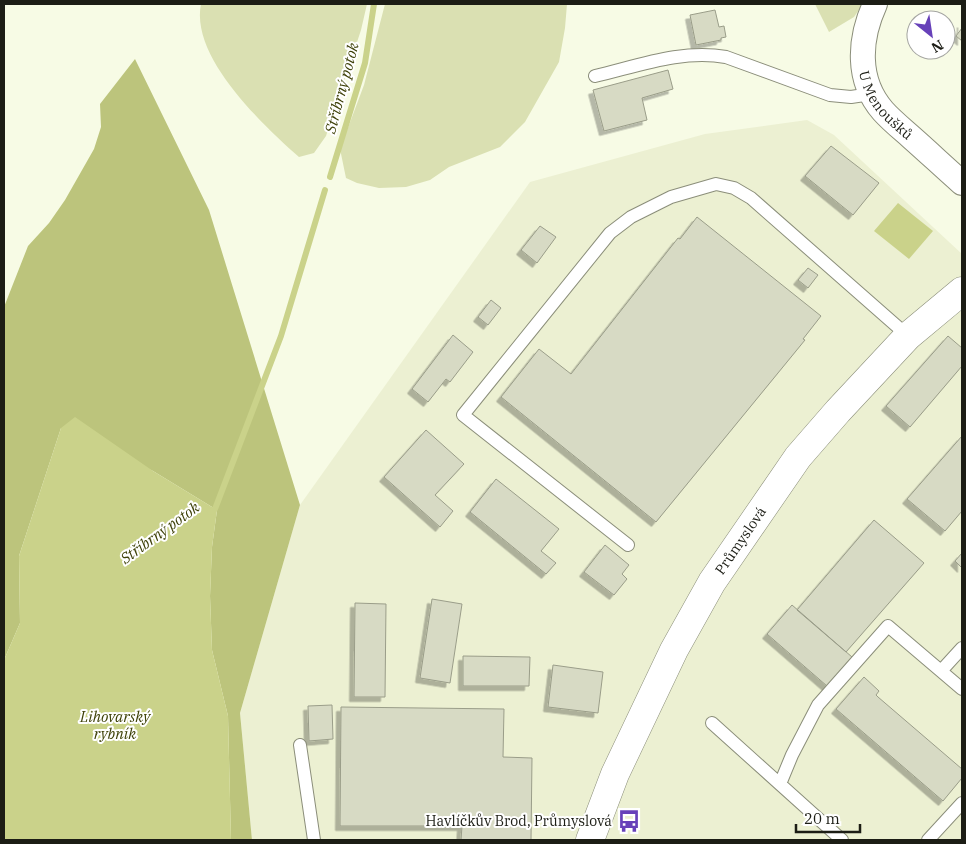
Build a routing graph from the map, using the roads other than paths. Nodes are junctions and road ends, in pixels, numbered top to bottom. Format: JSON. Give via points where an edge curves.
{"nodes":[{"id":1,"x":875,"y":4,"type":"edge"},
{"id":2,"x":595,"y":76,"type":"dead end"},
{"id":3,"x":871,"y":94,"type":"junction"},
{"id":4,"x":962,"y":183,"type":"edge"},
{"id":5,"x":962,"y":291,"type":"edge"},
{"id":6,"x":908,"y":336,"type":"junction"},
{"id":7,"x":628,"y":545,"type":"dead end"},
{"id":8,"x":962,"y":648,"type":"edge"},
{"id":9,"x":941,"y":671,"type":"junction"},
{"id":10,"x":962,"y":689,"type":"edge"},
{"id":11,"x":712,"y":723,"type":"dead end"},
{"id":12,"x":300,"y":745,"type":"dead end"},
{"id":13,"x":780,"y":784,"type":"junction"},
{"id":14,"x":962,"y":803,"type":"edge"},
{"id":15,"x":314,"y":840,"type":"edge"},
{"id":16,"x":590,"y":840,"type":"edge"},
{"id":17,"x":842,"y":840,"type":"edge"},
{"id":18,"x":928,"y":840,"type":"edge"}],
"edges":[{"from":1,"to":3,"type":"street","name":"U Menoušků","via":[[867,21],[863,47],[863,71]]},
{"from":2,"to":3,"type":"lane","via":[[682,56],[707,54],[726,57],[830,95],[851,97]]},
{"from":3,"to":4,"type":"street","name":"U Menoušků","via":[[883,111]]},
{"from":5,"to":6,"type":"street","name":"Průmyslová"},
{"from":6,"to":7,"type":"lane","via":[[751,198],[734,188],[716,184],[670,197],[631,217],[610,233],[463,415]]},
{"from":6,"to":16,"type":"street","name":"Průmyslová","via":[[798,457],[712,582],[674,650],[615,774]]},
{"from":8,"to":9,"type":"lane"},
{"from":9,"to":10,"type":"lane"},
{"from":9,"to":13,"type":"lane","via":[[888,626],[818,705]]},
{"from":11,"to":13,"type":"lane"},
{"from":12,"to":15,"type":"lane"},
{"from":13,"to":17,"type":"lane"},
{"from":14,"to":18,"type":"lane"}]}
